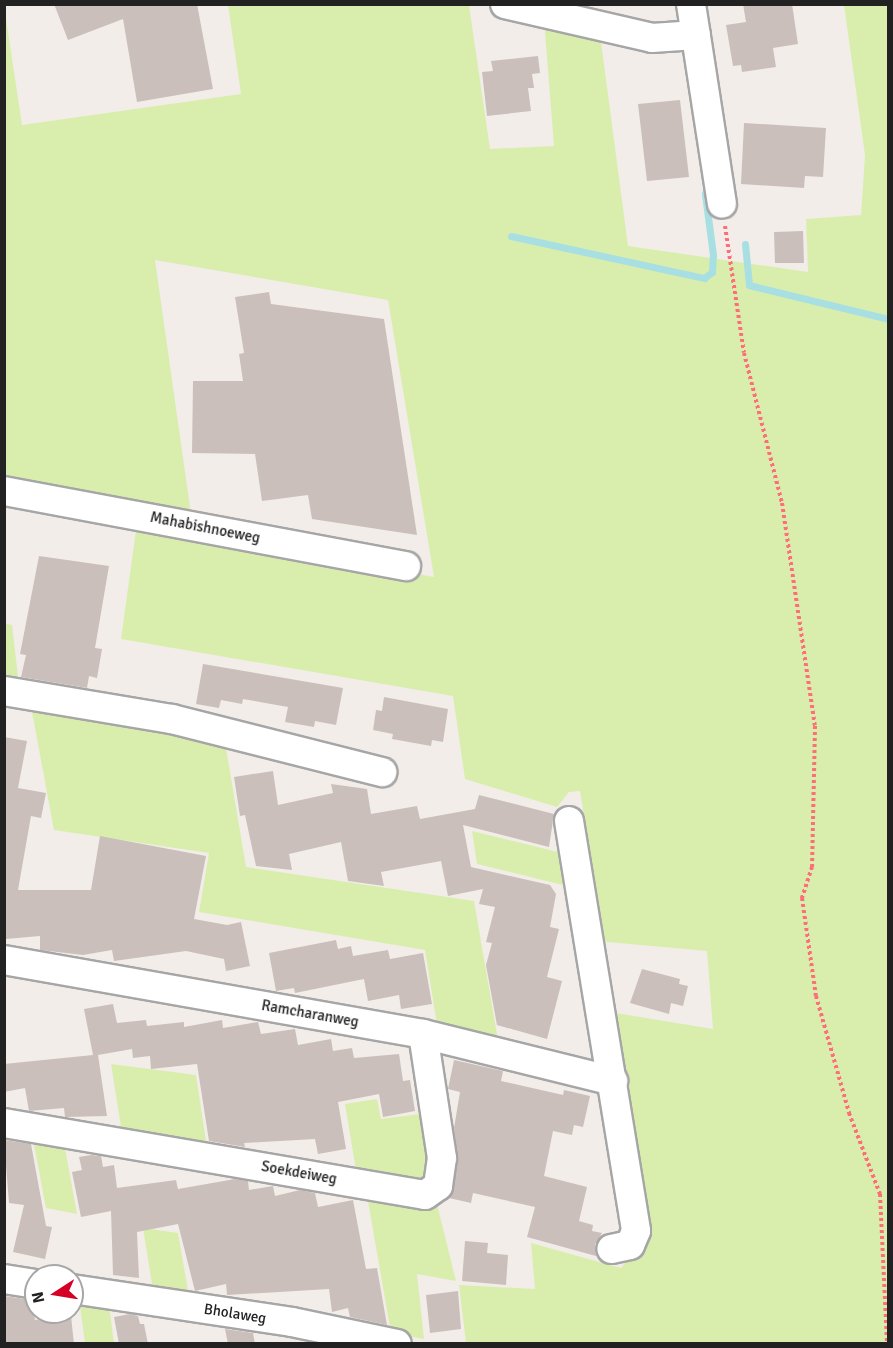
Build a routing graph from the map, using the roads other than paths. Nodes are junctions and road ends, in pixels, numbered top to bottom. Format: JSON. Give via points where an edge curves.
{"nodes":[{"id":1,"x":505,"y":4,"type":"edge"},
{"id":2,"x":691,"y":4,"type":"edge"},
{"id":3,"x":696,"y":35,"type":"junction"},
{"id":4,"x":722,"y":204,"type":"road end"},
{"id":5,"x":4,"y":491,"type":"edge"},
{"id":6,"x":406,"y":566,"type":"dead end"},
{"id":7,"x":4,"y":691,"type":"edge"},
{"id":8,"x":382,"y":772,"type":"dead end"},
{"id":9,"x":570,"y":821,"type":"dead end"},
{"id":10,"x":4,"y":960,"type":"edge"},
{"id":11,"x":423,"y":1034,"type":"junction"},
{"id":12,"x":613,"y":1081,"type":"junction"},
{"id":13,"x":4,"y":1123,"type":"edge"},
{"id":14,"x":611,"y":1249,"type":"dead end"},
{"id":15,"x":4,"y":1279,"type":"edge"},
{"id":16,"x":24,"y":1282,"type":"edge"},
{"id":17,"x":84,"y":1291,"type":"edge"},
{"id":18,"x":396,"y":1344,"type":"edge"}],
"edges":[{"from":1,"to":3,"type":"street","via":[[652,38]]},
{"from":2,"to":3,"type":"street"},
{"from":3,"to":4,"type":"street"},
{"from":5,"to":6,"type":"street","name":"Mahabishnoeweg"},
{"from":7,"to":8,"type":"street","via":[[172,719]]},
{"from":9,"to":12,"type":"street"},
{"from":10,"to":11,"type":"street","name":"Ramcharanweg"},
{"from":11,"to":12,"type":"street","name":"Ramcharanweg"},
{"from":11,"to":13,"type":"street","name":"Soekdeiweg","via":[[442,1158],[438,1186],[425,1195]]},
{"from":12,"to":14,"type":"street","via":[[636,1231],[630,1245]]},
{"from":15,"to":16,"type":"street"},
{"from":17,"to":18,"type":"street","name":"Bholaweg","via":[[292,1322]]}]}
